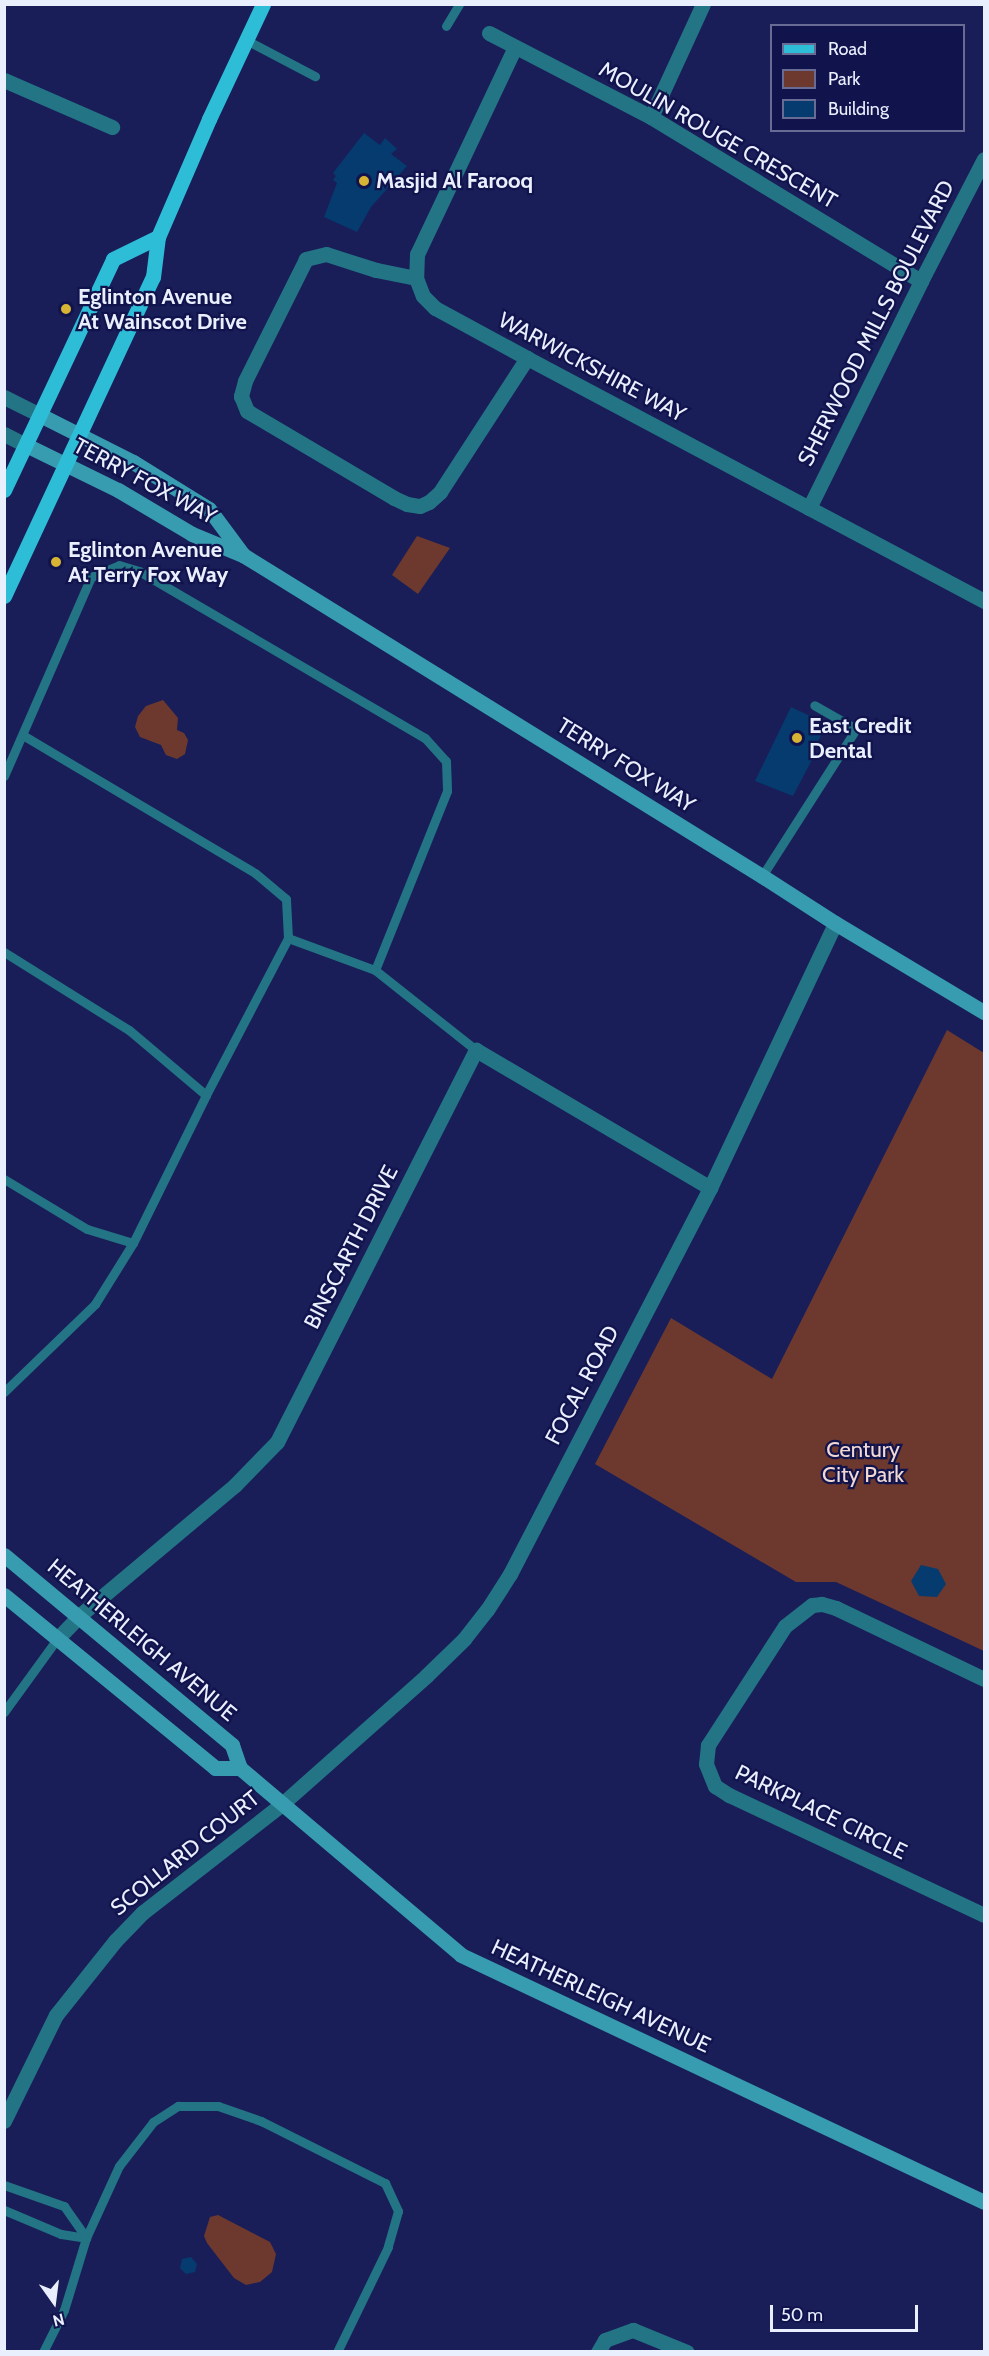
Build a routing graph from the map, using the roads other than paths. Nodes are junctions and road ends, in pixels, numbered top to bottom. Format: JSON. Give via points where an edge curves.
{"nodes":[{"id":1,"x":263,"y":4,"type":"edge"},
{"id":2,"x":459,"y":4,"type":"edge"},
{"id":3,"x":703,"y":4,"type":"edge"},
{"id":4,"x":446,"y":26,"type":"dead end"},
{"id":5,"x":489,"y":33,"type":"dead end"},
{"id":6,"x":246,"y":40,"type":"junction"},
{"id":7,"x":515,"y":47,"type":"junction"},
{"id":8,"x":315,"y":76,"type":"dead end"},
{"id":9,"x":4,"y":80,"type":"edge"},
{"id":10,"x":651,"y":117,"type":"junction"},
{"id":11,"x":112,"y":127,"type":"dead end"},
{"id":12,"x":984,"y":159,"type":"edge"},
{"id":13,"x":158,"y":237,"type":"junction"},
{"id":14,"x":416,"y":278,"type":"junction"},
{"id":15,"x":921,"y":281,"type":"junction"},
{"id":16,"x":527,"y":358,"type":"junction"},
{"id":17,"x":4,"y":397,"type":"edge"},
{"id":18,"x":40,"y":415,"type":"junction"},
{"id":19,"x":4,"y":434,"type":"edge"},
{"id":20,"x":80,"y":435,"type":"junction"},
{"id":21,"x":26,"y":444,"type":"junction"},
{"id":22,"x":66,"y":465,"type":"junction"},
{"id":23,"x":4,"y":490,"type":"edge"},
{"id":24,"x":809,"y":508,"type":"junction"},
{"id":25,"x":243,"y":555,"type":"junction"},
{"id":26,"x":4,"y":596,"type":"edge"},
{"id":27,"x":984,"y":601,"type":"edge"},
{"id":28,"x":814,"y":705,"type":"dead end"},
{"id":29,"x":23,"y":735,"type":"junction"},
{"id":30,"x":4,"y":776,"type":"edge"},
{"id":31,"x":762,"y":876,"type":"junction"},
{"id":32,"x":835,"y":923,"type":"junction"},
{"id":33,"x":288,"y":938,"type":"junction"},
{"id":34,"x":4,"y":952,"type":"edge"},
{"id":35,"x":375,"y":970,"type":"junction"},
{"id":36,"x":984,"y":1012,"type":"edge"},
{"id":37,"x":476,"y":1050,"type":"junction"},
{"id":38,"x":206,"y":1095,"type":"junction"},
{"id":39,"x":4,"y":1179,"type":"edge"},
{"id":40,"x":710,"y":1188,"type":"junction"},
{"id":41,"x":133,"y":1243,"type":"junction"},
{"id":42,"x":4,"y":1392,"type":"edge"},
{"id":43,"x":4,"y":1555,"type":"edge"},
{"id":44,"x":4,"y":1595,"type":"edge"},
{"id":45,"x":79,"y":1616,"type":"junction"},
{"id":46,"x":57,"y":1639,"type":"junction"},
{"id":47,"x":984,"y":1679,"type":"edge"},
{"id":48,"x":4,"y":1712,"type":"edge"},
{"id":49,"x":240,"y":1768,"type":"junction"},
{"id":50,"x":282,"y":1804,"type":"junction"},
{"id":51,"x":984,"y":1915,"type":"edge"},
{"id":52,"x":4,"y":2121,"type":"edge"},
{"id":53,"x":4,"y":2185,"type":"edge"},
{"id":54,"x":984,"y":2202,"type":"edge"},
{"id":55,"x":4,"y":2210,"type":"edge"},
{"id":56,"x":86,"y":2238,"type":"junction"},
{"id":57,"x":43,"y":2352,"type":"edge"},
{"id":58,"x":337,"y":2352,"type":"edge"},
{"id":59,"x":598,"y":2352,"type":"edge"},
{"id":60,"x":687,"y":2352,"type":"edge"}],
"edges":[{"from":1,"to":6,"type":"main road"},
{"from":2,"to":4,"type":"lane"},
{"from":3,"to":10,"type":"street"},
{"from":5,"to":7,"type":"street","name":"MOULIN ROUGE CRESCENT"},
{"from":6,"to":8,"type":"lane"},
{"from":6,"to":13,"type":"main road"},
{"from":7,"to":10,"type":"street","name":"MOULIN ROUGE CRESCENT"},
{"from":7,"to":14,"type":"street","via":[[417,254]]},
{"from":9,"to":11,"type":"street"},
{"from":10,"to":15,"type":"street","name":"MOULIN ROUGE CRESCENT"},
{"from":12,"to":15,"type":"street","name":"SHERWOOD MILLS BOULEVARD"},
{"from":13,"to":18,"type":"main road","via":[[113,259]]},
{"from":13,"to":20,"type":"main road","via":[[153,277]]},
{"from":14,"to":16,"type":"street","name":"WARWICKSHIRE WAY","via":[[423,296],[435,308]]},
{"from":14,"to":16,"type":"street","via":[[326,254],[306,259],[245,381],[241,396],[247,411],[394,498],[420,506],[440,492]]},
{"from":15,"to":24,"type":"street","name":"SHERWOOD MILLS BOULEVARD"},
{"from":16,"to":24,"type":"street","name":"WARWICKSHIRE WAY"},
{"from":17,"to":18,"type":"street"},
{"from":18,"to":20,"type":"street","name":"TERRY FOX WAY"},
{"from":18,"to":21,"type":"main road"},
{"from":19,"to":21,"type":"street"},
{"from":20,"to":22,"type":"main road"},
{"from":20,"to":25,"type":"street","name":"TERRY FOX WAY","via":[[209,509]]},
{"from":21,"to":22,"type":"street","name":"TERRY FOX WAY"},
{"from":21,"to":23,"type":"main road"},
{"from":22,"to":25,"type":"street","name":"TERRY FOX WAY","via":[[118,490],[192,534]]},
{"from":22,"to":26,"type":"main road"},
{"from":24,"to":27,"type":"street","name":"WARWICKSHIRE WAY"},
{"from":25,"to":31,"type":"street","name":"TERRY FOX WAY"},
{"from":28,"to":31,"type":"lane","via":[[856,729]]},
{"from":29,"to":30,"type":"lane"},
{"from":29,"to":33,"type":"lane","via":[[255,873],[285,899]]},
{"from":29,"to":35,"type":"lane","via":[[92,577],[119,565],[139,571],[425,738],[446,761],[447,791]]},
{"from":31,"to":32,"type":"street","name":"TERRY FOX WAY"},
{"from":32,"to":36,"type":"street","name":"TERRY FOX WAY"},
{"from":32,"to":40,"type":"street","name":"FOCAL ROAD"},
{"from":33,"to":35,"type":"lane"},
{"from":33,"to":38,"type":"lane"},
{"from":34,"to":38,"type":"lane","via":[[129,1030]]},
{"from":35,"to":37,"type":"lane"},
{"from":37,"to":40,"type":"street"},
{"from":37,"to":45,"type":"street","name":"BINSCARTH DRIVE","via":[[277,1442],[235,1485]]},
{"from":38,"to":41,"type":"lane"},
{"from":39,"to":41,"type":"lane","via":[[87,1229]]},
{"from":40,"to":50,"type":"street","name":"FOCAL ROAD","via":[[510,1574],[487,1610],[464,1640],[426,1676]]},
{"from":41,"to":42,"type":"lane","via":[[95,1304]]},
{"from":43,"to":45,"type":"street","name":"HEATHERLEIGH AVENUE"},
{"from":44,"to":46,"type":"street"},
{"from":45,"to":46,"type":"street","name":"BINSCARTH DRIVE"},
{"from":45,"to":49,"type":"street","name":"HEATHERLEIGH AVENUE","via":[[232,1745]]},
{"from":46,"to":48,"type":"lane"},
{"from":46,"to":49,"type":"street","via":[[215,1767]]},
{"from":47,"to":51,"type":"street","name":"PARKPLACE CIRCLE","via":[[836,1608],[812,1605],[784,1626],[708,1745],[706,1764],[715,1786],[729,1795]]},
{"from":49,"to":50,"type":"street","name":"HEATHERLEIGH AVENUE"},
{"from":50,"to":52,"type":"street","name":"SCOLLARD COURT","via":[[142,1913],[115,1941],[56,2015]]},
{"from":50,"to":54,"type":"street","name":"HEATHERLEIGH AVENUE","via":[[461,1955]]},
{"from":53,"to":56,"type":"lane","via":[[64,2206]]},
{"from":55,"to":56,"type":"lane","via":[[61,2234]]},
{"from":56,"to":57,"type":"lane","via":[[64,2310]]},
{"from":56,"to":58,"type":"lane","via":[[118,2166],[153,2122],[178,2106],[218,2106],[261,2121],[385,2183],[398,2211],[388,2247]]},
{"from":59,"to":60,"type":"street","via":[[605,2340],[633,2330]]}]}
